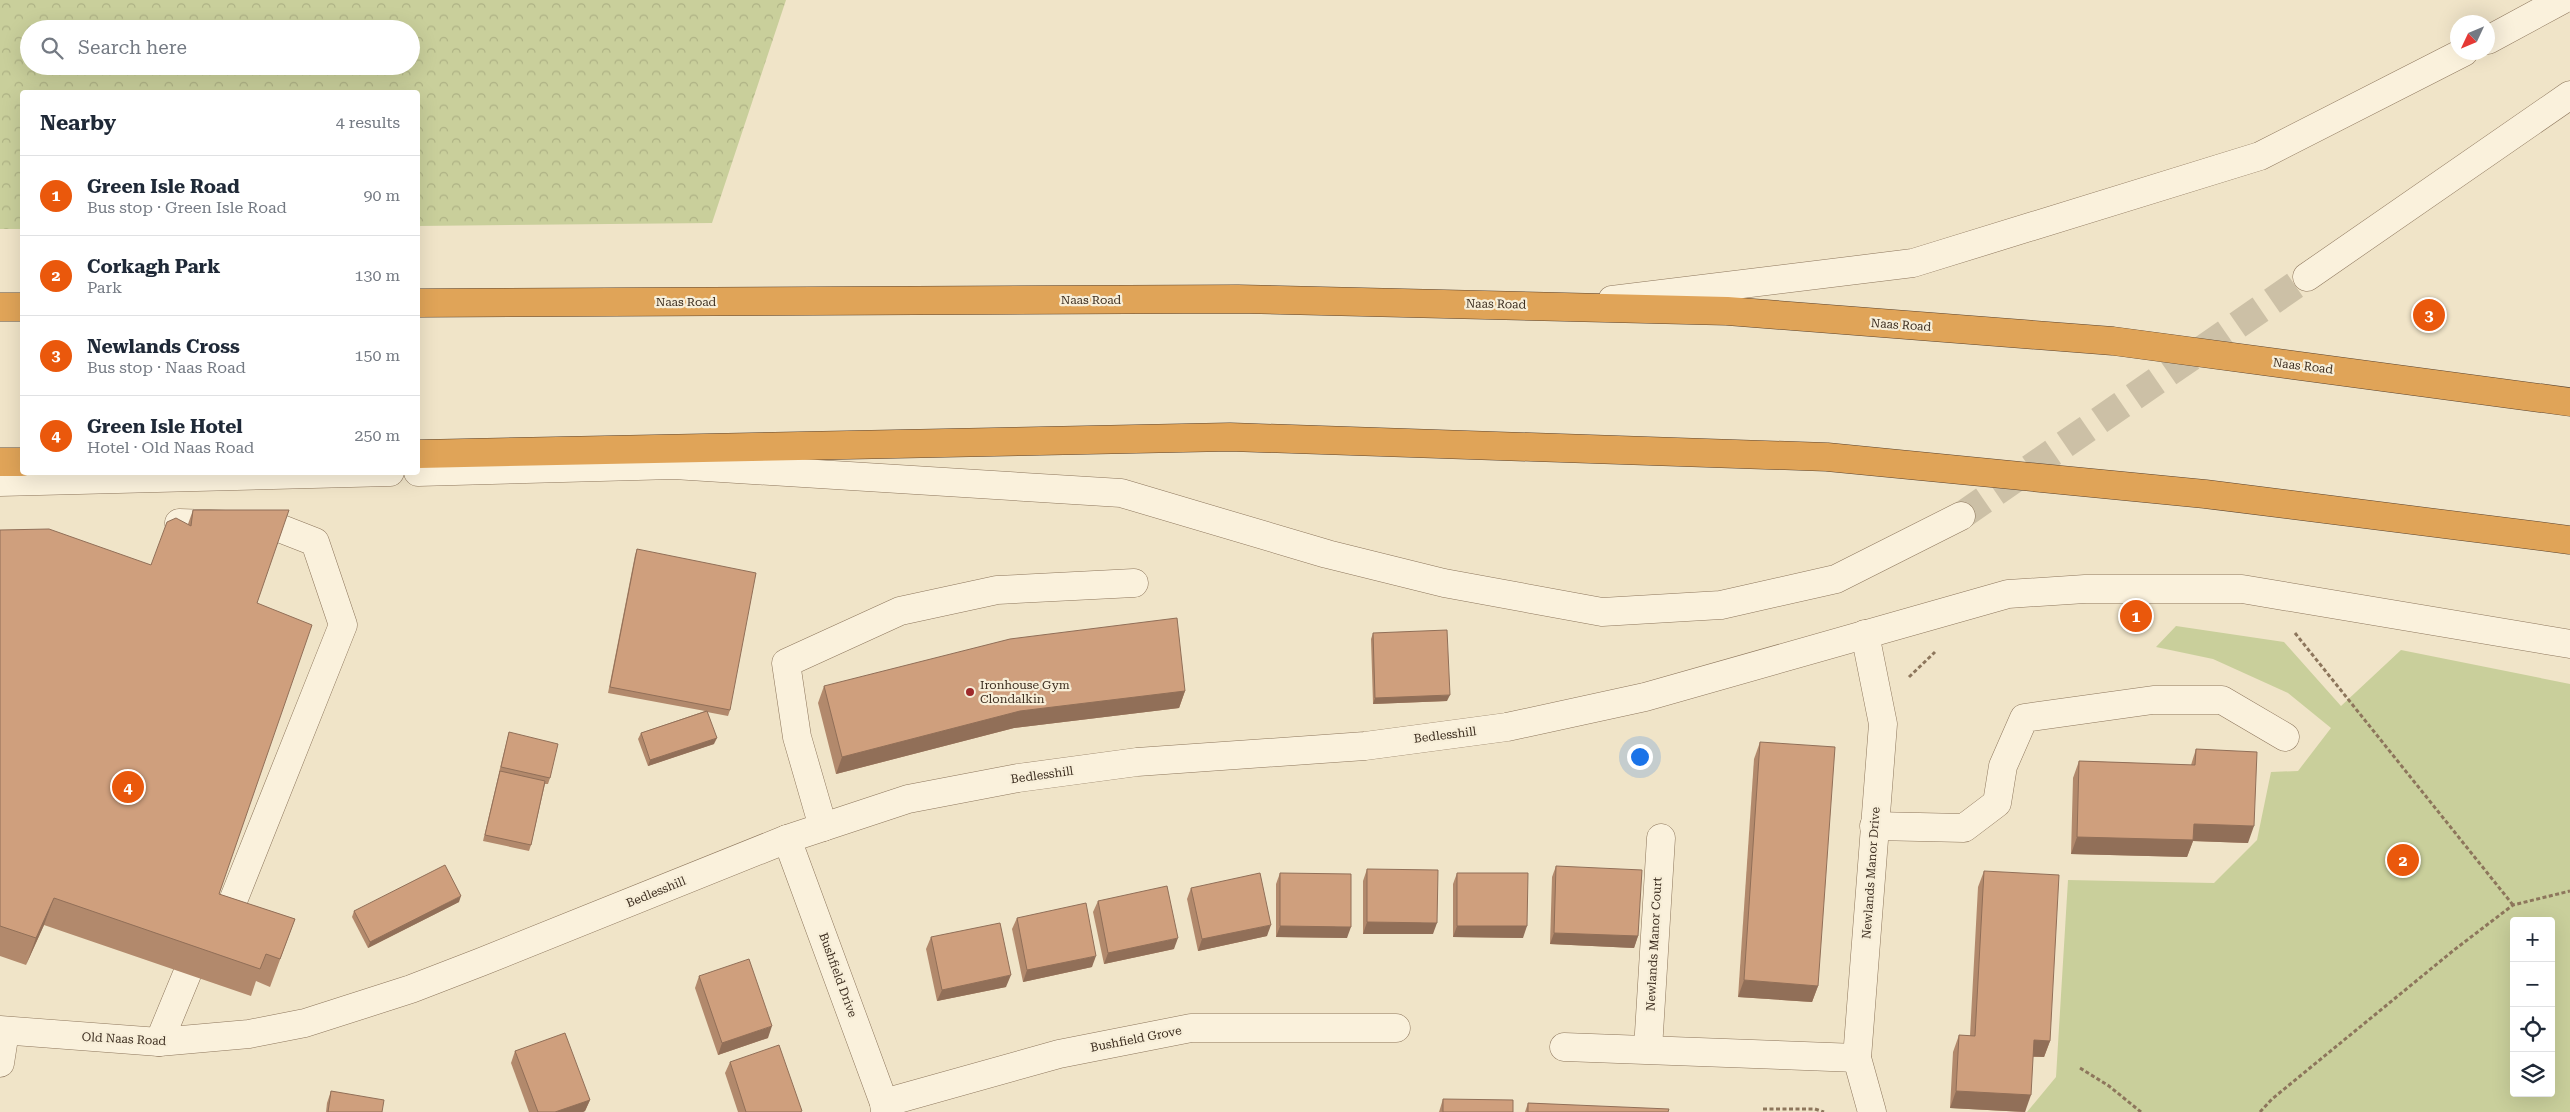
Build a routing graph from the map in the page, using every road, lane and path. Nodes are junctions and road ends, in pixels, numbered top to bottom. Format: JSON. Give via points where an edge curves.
{"nodes":[{"id":1,"x":2562,"y":0,"type":"edge"},
{"id":2,"x":2495,"y":36,"type":"edge"},
{"id":3,"x":2450,"y":59,"type":"edge"},
{"id":4,"x":2570,"y":95,"type":"edge"},
{"id":5,"x":2307,"y":277,"type":"tunnel mouth"},
{"id":6,"x":420,"y":303,"type":"edge"},
{"id":7,"x":1566,"y":305,"type":"junction"},
{"id":8,"x":20,"y":306,"type":"edge"},
{"id":9,"x":0,"y":307,"type":"edge"},
{"id":10,"x":2570,"y":402,"type":"edge"},
{"id":11,"x":420,"y":454,"type":"edge"},
{"id":12,"x":0,"y":462,"type":"edge"},
{"id":13,"x":20,"y":462,"type":"edge"},
{"id":14,"x":420,"y":472,"type":"edge"},
{"id":15,"x":273,"y":475,"type":"edge"},
{"id":16,"x":0,"y":482,"type":"edge"},
{"id":17,"x":1961,"y":516,"type":"tunnel mouth"},
{"id":18,"x":179,"y":523,"type":"edge"},
{"id":19,"x":2570,"y":540,"type":"edge"},
{"id":20,"x":1134,"y":583,"type":"dead end"},
{"id":21,"x":2301,"y":630,"type":"dead end"},
{"id":22,"x":1864,"y":634,"type":"junction"},
{"id":23,"x":2570,"y":644,"type":"edge"},
{"id":24,"x":1940,"y":648,"type":"dead end"},
{"id":25,"x":1877,"y":695,"type":"junction"},
{"id":26,"x":2285,"y":737,"type":"dead end"},
{"id":27,"x":1874,"y":826,"type":"junction"},
{"id":28,"x":823,"y":827,"type":"junction"},
{"id":29,"x":1661,"y":838,"type":"dead end"},
{"id":30,"x":787,"y":839,"type":"junction"},
{"id":31,"x":2570,"y":891,"type":"edge"},
{"id":32,"x":2513,"y":905,"type":"junction"},
{"id":33,"x":223,"y":926,"type":"edge"},
{"id":34,"x":187,"y":974,"type":"edge"},
{"id":35,"x":1396,"y":1028,"type":"dead end"},
{"id":36,"x":3,"y":1030,"type":"edge"},
{"id":37,"x":248,"y":1034,"type":"joint"},
{"id":38,"x":159,"y":1042,"type":"junction"},
{"id":39,"x":1564,"y":1047,"type":"dead end"},
{"id":40,"x":1648,"y":1049,"type":"junction"},
{"id":41,"x":1856,"y":1058,"type":"junction"},
{"id":42,"x":0,"y":1063,"type":"edge"},
{"id":43,"x":2080,"y":1068,"type":"dead end"},
{"id":44,"x":884,"y":1107,"type":"edge"},
{"id":45,"x":1763,"y":1109,"type":"dead end"},
{"id":46,"x":1824,"y":1112,"type":"edge"},
{"id":47,"x":1872,"y":1112,"type":"edge"},
{"id":48,"x":2141,"y":1112,"type":"edge"},
{"id":49,"x":2260,"y":1112,"type":"edge"}],
"edges":[{"from":1,"to":2,"type":"street"},
{"from":3,"to":7,"type":"street","via":[[2260,156],[1913,263]]},
{"from":4,"to":5,"type":"street"},
{"from":6,"to":7,"type":"highway","name":"Naas Road","via":[[1238,299]]},
{"from":7,"to":10,"type":"highway","name":"Naas Road","via":[[1727,311],[2113,341]]},
{"from":8,"to":9,"type":"highway"},
{"from":11,"to":19,"type":"highway","via":[[1230,437],[1828,457],[2204,494]]},
{"from":12,"to":13,"type":"highway"},
{"from":14,"to":17,"type":"street","via":[[674,465],[1121,493],[1327,554],[1444,582],[1602,612],[1721,605],[1836,579]]},
{"from":15,"to":16,"type":"street"},
{"from":18,"to":33,"type":"street","via":[[274,526],[315,542],[343,625]]},
{"from":20,"to":28,"type":"street","via":[[997,590],[900,611],[786,664],[797,737]]},
{"from":21,"to":32,"type":"path","via":[[2292,629]]},
{"from":22,"to":23,"type":"street","name":"Bedlesshill","via":[[2008,594],[2085,589],[2242,589]]},
{"from":22,"to":25,"type":"street","name":"Newlands Manor Drive"},
{"from":22,"to":28,"type":"street","name":"Bedlesshill","via":[[1646,697],[1507,728],[1365,746],[1137,762],[1018,778],[908,799]]},
{"from":24,"to":25,"type":"path","via":[[1911,676]]},
{"from":25,"to":27,"type":"street","name":"Newlands Manor Drive","via":[[1882,724]]},
{"from":26,"to":27,"type":"street","via":[[2222,700],[2153,700],[2024,718],[2003,766],[1997,803],[1964,828]]},
{"from":27,"to":41,"type":"street","name":"Newlands Manor Drive"},
{"from":28,"to":30,"type":"street","name":"Bedlesshill"},
{"from":29,"to":40,"type":"street","name":"Newlands Manor Court"},
{"from":30,"to":37,"type":"street","name":"Bedlesshill","via":[[411,989],[305,1024]]},
{"from":30,"to":44,"type":"street","name":"Bushfield Drive"},
{"from":31,"to":32,"type":"path"},
{"from":32,"to":49,"type":"path","via":[[2454,950]]},
{"from":34,"to":38,"type":"street"},
{"from":35,"to":44,"type":"street","name":"Bushfield Grove","via":[[1191,1028],[1059,1054]]},
{"from":36,"to":38,"type":"street","name":"Old Naas Road"},
{"from":36,"to":42,"type":"street"},
{"from":37,"to":38,"type":"street","name":"Old Naas Road"},
{"from":39,"to":40,"type":"street"},
{"from":40,"to":41,"type":"street"},
{"from":41,"to":47,"type":"street","name":"Newlands Manor Drive"},
{"from":43,"to":48,"type":"path"},
{"from":45,"to":46,"type":"path","via":[[1815,1109]]}]}
